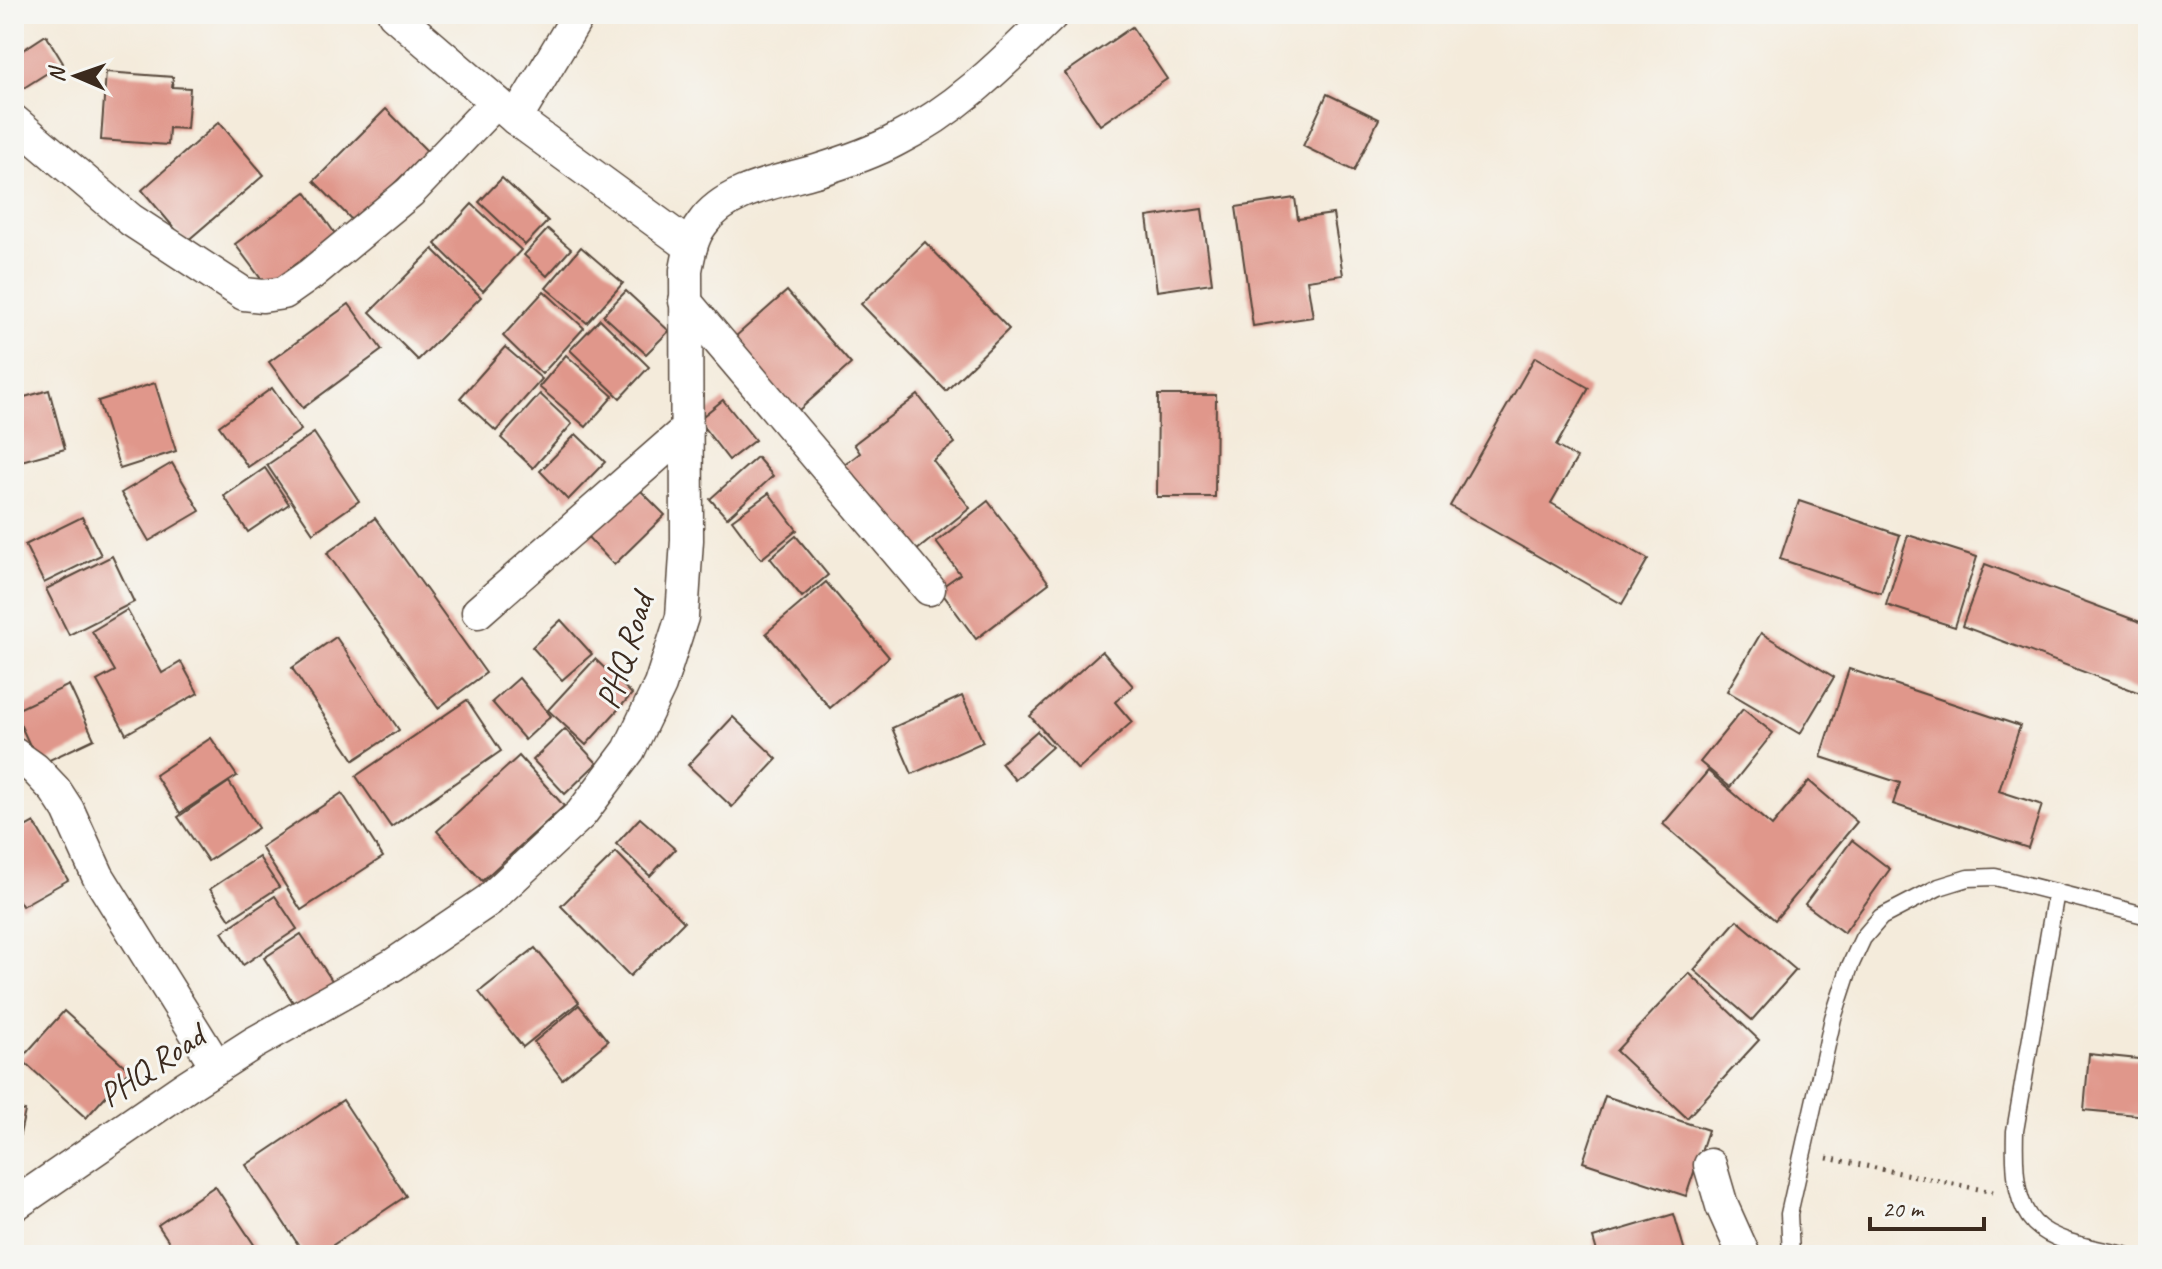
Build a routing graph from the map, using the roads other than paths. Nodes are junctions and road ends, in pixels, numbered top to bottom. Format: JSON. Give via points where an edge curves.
{"nodes":[{"id":1,"x":394,"y":14,"type":"edge"},
{"id":2,"x":1053,"y":14,"type":"edge"},
{"id":3,"x":570,"y":19,"type":"edge"},
{"id":4,"x":506,"y":111,"type":"junction"},
{"id":5,"x":14,"y":121,"type":"edge"},
{"id":6,"x":691,"y":247,"type":"junction"},
{"id":7,"x":685,"y":301,"type":"junction"},
{"id":8,"x":687,"y":429,"type":"junction"},
{"id":9,"x":929,"y":589,"type":"dead end"},
{"id":10,"x":478,"y":612,"type":"dead end"},
{"id":11,"x":14,"y":754,"type":"edge"},
{"id":12,"x":2056,"y":892,"type":"junction"},
{"id":13,"x":2148,"y":916,"type":"edge"},
{"id":14,"x":217,"y":1067,"type":"junction"},
{"id":15,"x":1710,"y":1165,"type":"dead end"},
{"id":16,"x":14,"y":1205,"type":"edge"},
{"id":17,"x":1744,"y":1255,"type":"edge"},
{"id":18,"x":1791,"y":1255,"type":"edge"},
{"id":19,"x":2125,"y":1255,"type":"edge"}],
"edges":[{"from":1,"to":4,"type":"street"},
{"from":2,"to":6,"type":"street","name":"PHQ Road","via":[[985,81],[939,115],[894,142],[747,191],[702,224]]},
{"from":3,"to":4,"type":"street"},
{"from":4,"to":5,"type":"street","via":[[302,280],[284,293],[263,296],[244,294],[131,220]]},
{"from":4,"to":6,"type":"street"},
{"from":6,"to":7,"type":"street","name":"PHQ Road"},
{"from":7,"to":8,"type":"street","name":"PHQ Road"},
{"from":7,"to":9,"type":"street"},
{"from":8,"to":10,"type":"street"},
{"from":8,"to":14,"type":"street","name":"PHQ Road","via":[[682,617],[660,685],[629,750],[581,814],[489,900],[393,965]]},
{"from":11,"to":14,"type":"street","via":[[35,769],[68,810],[98,876]]},
{"from":12,"to":13,"type":"lane"},
{"from":12,"to":18,"type":"lane","via":[[1995,877],[1968,878],[1881,917],[1863,938],[1833,1018],[1789,1214]]},
{"from":12,"to":19,"type":"lane","via":[[2015,1131],[2018,1196],[2028,1218],[2045,1232],[2077,1246]]},
{"from":14,"to":16,"type":"street","name":"PHQ Road"},
{"from":15,"to":17,"type":"street"}]}
